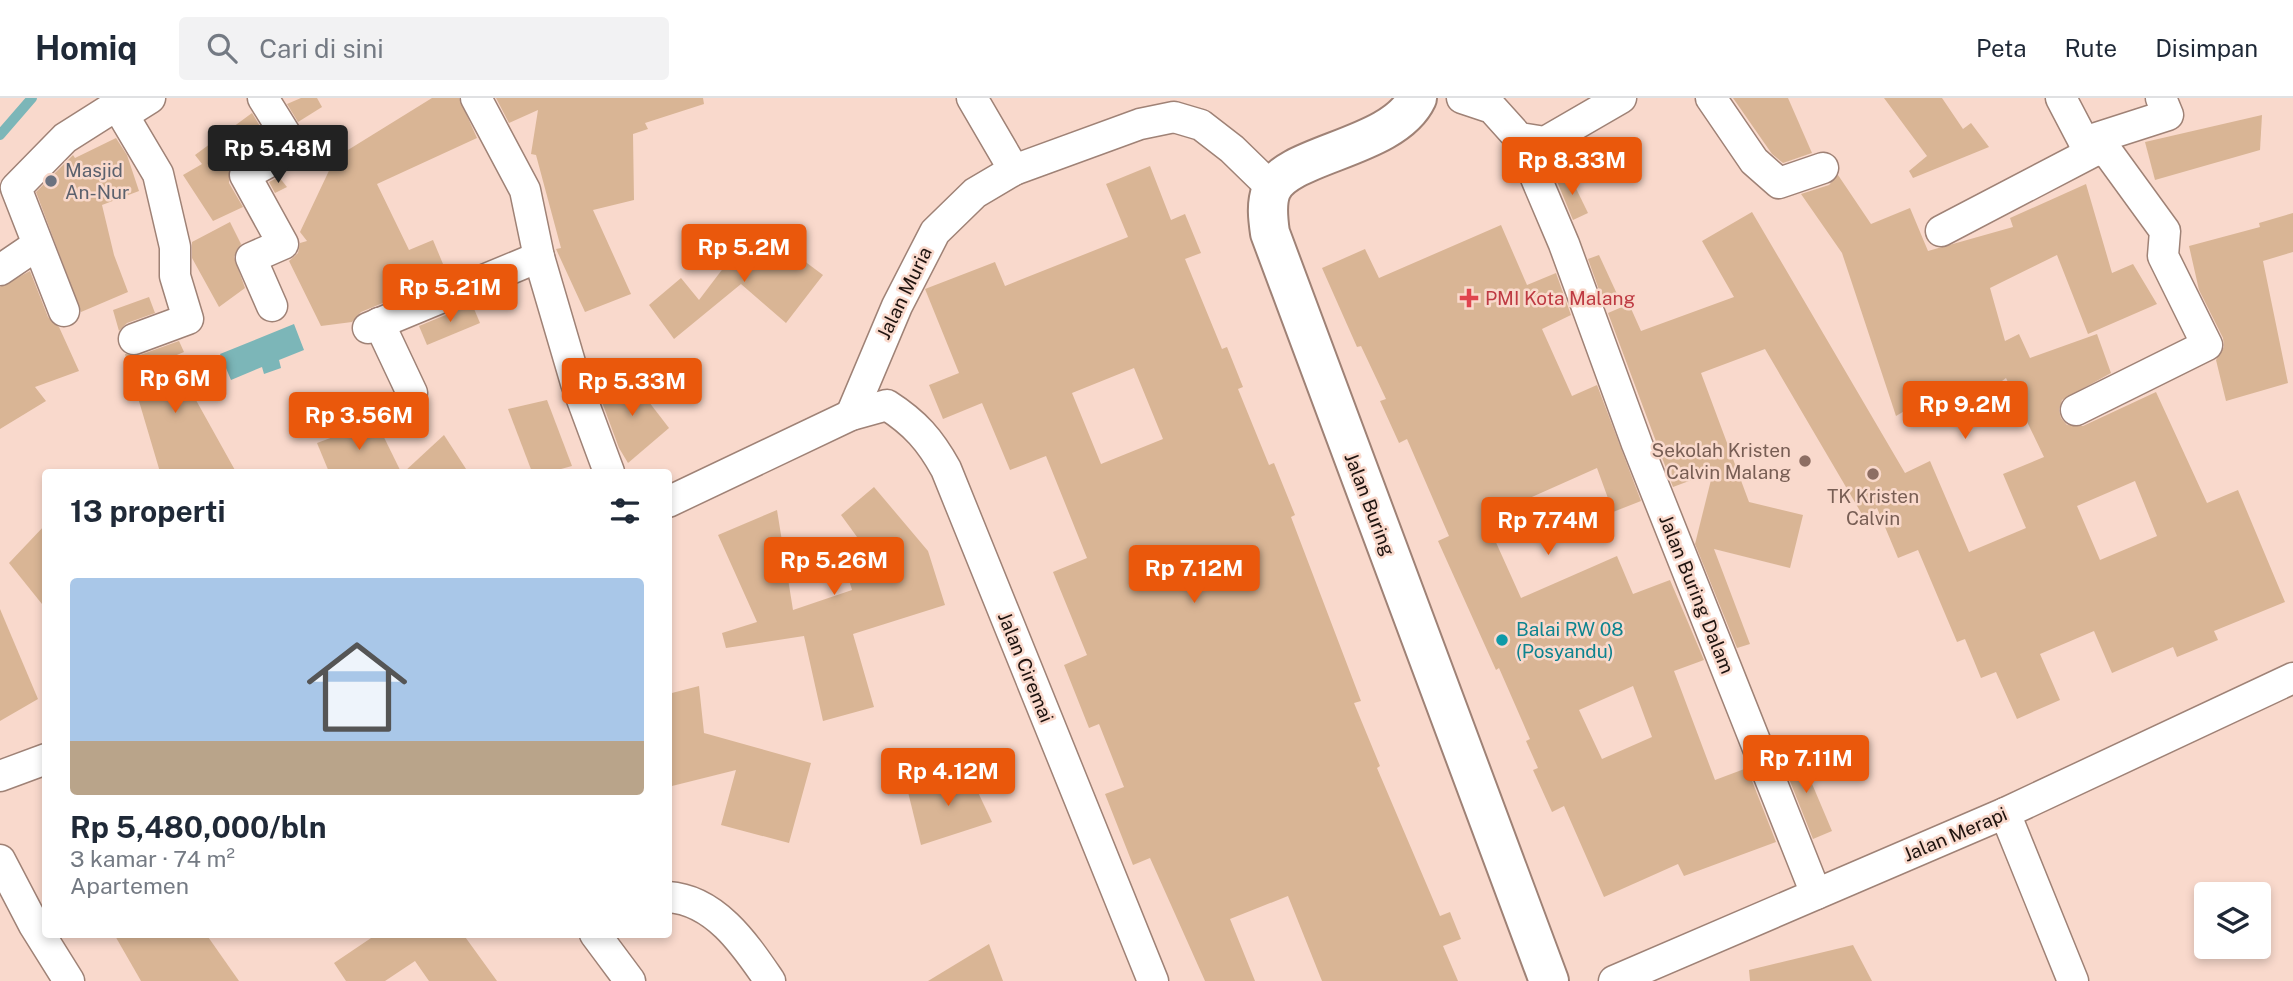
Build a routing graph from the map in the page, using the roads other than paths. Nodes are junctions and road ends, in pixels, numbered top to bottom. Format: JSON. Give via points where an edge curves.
{"nodes":[{"id":1,"x":150,"y":98,"type":"edge"},
{"id":2,"x":263,"y":98,"type":"edge"},
{"id":3,"x":476,"y":98,"type":"edge"},
{"id":4,"x":972,"y":98,"type":"edge"},
{"id":5,"x":1417,"y":98,"type":"edge"},
{"id":6,"x":1462,"y":98,"type":"edge"},
{"id":7,"x":1621,"y":98,"type":"edge"},
{"id":8,"x":1711,"y":98,"type":"edge"},
{"id":9,"x":2061,"y":98,"type":"edge"},
{"id":10,"x":2161,"y":98,"type":"edge"},
{"id":11,"x":123,"y":115,"type":"junction"},
{"id":12,"x":1518,"y":138,"type":"junction"},
{"id":13,"x":2091,"y":145,"type":"junction"},
{"id":14,"x":1823,"y":168,"type":"dead end"},
{"id":15,"x":1014,"y":170,"type":"junction"},
{"id":16,"x":1272,"y":188,"type":"junction"},
{"id":17,"x":1941,"y":231,"type":"dead end"},
{"id":18,"x":37,"y":245,"type":"junction"},
{"id":19,"x":539,"y":257,"type":"junction"},
{"id":20,"x":0,"y":270,"type":"edge"},
{"id":21,"x":272,"y":306,"type":"dead end"},
{"id":22,"x":64,"y":312,"type":"dead end"},
{"id":23,"x":134,"y":339,"type":"dead end"},
{"id":24,"x":412,"y":393,"type":"dead end"},
{"id":25,"x":2076,"y":410,"type":"dead end"},
{"id":26,"x":851,"y":415,"type":"junction"},
{"id":27,"x":608,"y":469,"type":"edge"},
{"id":28,"x":672,"y":500,"type":"edge"},
{"id":29,"x":2293,"y":678,"type":"edge"},
{"id":30,"x":42,"y":760,"type":"edge"},
{"id":31,"x":0,"y":776,"type":"edge"},
{"id":32,"x":2005,"y":813,"type":"junction"},
{"id":33,"x":0,"y":860,"type":"edge"},
{"id":34,"x":1816,"y":894,"type":"junction"},
{"id":35,"x":672,"y":898,"type":"edge"},
{"id":36,"x":42,"y":938,"type":"edge"},
{"id":37,"x":42,"y":938,"type":"edge"},
{"id":38,"x":598,"y":938,"type":"edge"},
{"id":39,"x":69,"y":981,"type":"edge"},
{"id":40,"x":630,"y":981,"type":"edge"},
{"id":41,"x":770,"y":981,"type":"edge"},
{"id":42,"x":1153,"y":981,"type":"edge"},
{"id":43,"x":1549,"y":981,"type":"edge"},
{"id":44,"x":1614,"y":981,"type":"edge"},
{"id":45,"x":2073,"y":981,"type":"edge"}],
"edges":[{"from":1,"to":11,"type":"street"},
{"from":2,"to":21,"type":"street","via":[[294,148],[244,175],[283,244],[251,258]]},
{"from":3,"to":19,"type":"street","via":[[525,190]]},
{"from":4,"to":15,"type":"street"},
{"from":5,"to":16,"type":"street","via":[[1411,111],[1385,131],[1294,169]]},
{"from":6,"to":12,"type":"street","name":"Jalan Buring Dalam","via":[[1492,108]]},
{"from":7,"to":12,"type":"street","via":[[1545,142]]},
{"from":8,"to":14,"type":"street","via":[[1754,160],[1779,183]]},
{"from":9,"to":13,"type":"street"},
{"from":10,"to":13,"type":"street","via":[[2168,115]]},
{"from":11,"to":18,"type":"street","via":[[117,105],[65,138],[16,188]]},
{"from":11,"to":23,"type":"street","via":[[158,174],[175,247],[175,276],[188,319]]},
{"from":12,"to":34,"type":"street","name":"Jalan Buring Dalam","via":[[1564,244],[1646,467]]},
{"from":13,"to":17,"type":"street"},
{"from":13,"to":25,"type":"street","via":[[2109,154],[2165,231],[2163,256],[2207,345]]},
{"from":15,"to":16,"type":"street","name":"Jalan Muria","via":[[1140,124],[1174,117],[1201,125]]},
{"from":15,"to":26,"type":"street","name":"Jalan Muria","via":[[975,193],[935,232],[897,306]]},
{"from":16,"to":43,"type":"street","name":"Jalan Buring","via":[[1267,210],[1276,254]]},
{"from":18,"to":20,"type":"street"},
{"from":18,"to":22,"type":"street"},
{"from":19,"to":24,"type":"street","via":[[374,326]]},
{"from":19,"to":27,"type":"street","via":[[576,383]]},
{"from":26,"to":28,"type":"street"},
{"from":26,"to":42,"type":"street","name":"Jalan Ciremai","via":[[887,405],[930,440],[946,469]]},
{"from":29,"to":32,"type":"street","name":"Jalan Merapi"},
{"from":30,"to":31,"type":"street"},
{"from":32,"to":34,"type":"street","name":"Jalan Merapi"},
{"from":32,"to":45,"type":"street"},
{"from":33,"to":37,"type":"street"},
{"from":34,"to":44,"type":"street","name":"Jalan Merapi"},
{"from":35,"to":41,"type":"street","via":[[694,902],[721,921]]},
{"from":36,"to":39,"type":"street"},
{"from":38,"to":40,"type":"street"}]}
